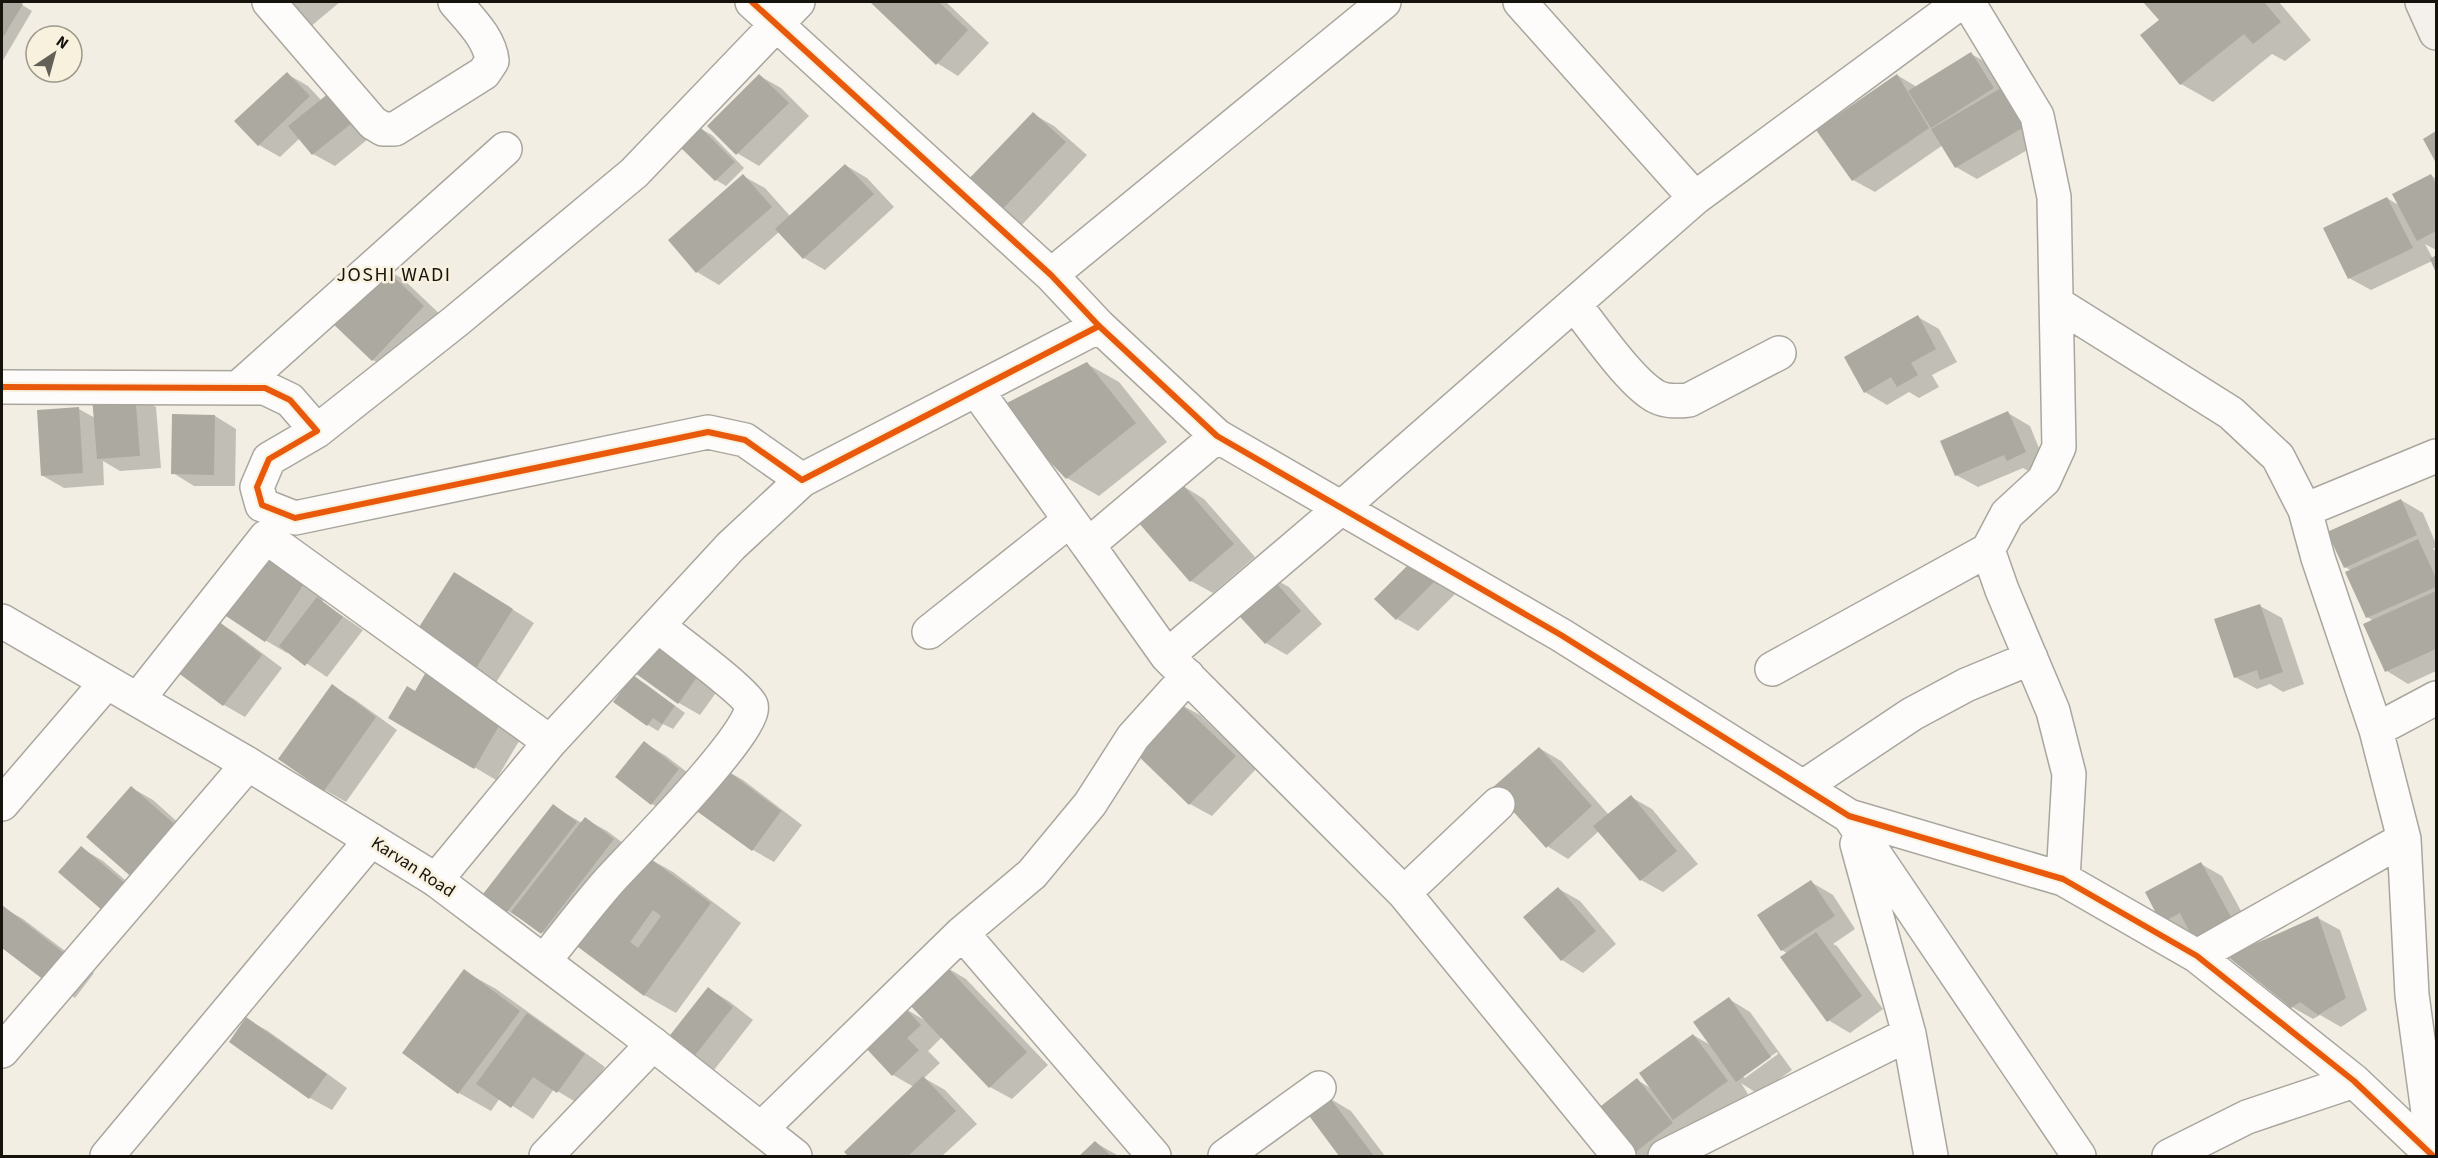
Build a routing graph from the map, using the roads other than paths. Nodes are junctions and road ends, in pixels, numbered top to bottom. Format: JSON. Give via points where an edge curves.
{"nodes":[{"id":1,"x":269,"y":2,"type":"edge"},
{"id":2,"x":455,"y":2,"type":"edge"},
{"id":3,"x":752,"y":2,"type":"edge"},
{"id":4,"x":798,"y":2,"type":"edge"},
{"id":5,"x":1384,"y":2,"type":"edge"},
{"id":6,"x":1520,"y":2,"type":"edge"},
{"id":7,"x":1961,"y":2,"type":"edge"},
{"id":8,"x":1968,"y":2,"type":"edge"},
{"id":9,"x":2422,"y":2,"type":"edge"},
{"id":10,"x":776,"y":25,"type":"junction"},
{"id":11,"x":2436,"y":33,"type":"edge"},
{"id":12,"x":505,"y":149,"type":"dead end"},
{"id":13,"x":1695,"y":198,"type":"junction"},
{"id":14,"x":1051,"y":275,"type":"junction"},
{"id":15,"x":1574,"y":303,"type":"junction"},
{"id":16,"x":2056,"y":303,"type":"junction"},
{"id":17,"x":1099,"y":326,"type":"junction"},
{"id":18,"x":1779,"y":353,"type":"dead end"},
{"id":19,"x":2,"y":387,"type":"edge"},
{"id":20,"x":238,"y":388,"type":"junction"},
{"id":21,"x":977,"y":391,"type":"junction"},
{"id":22,"x":317,"y":431,"type":"junction"},
{"id":23,"x":1217,"y":436,"type":"junction"},
{"id":24,"x":2436,"y":456,"type":"edge"},
{"id":25,"x":802,"y":480,"type":"junction"},
{"id":26,"x":1341,"y":508,"type":"junction"},
{"id":27,"x":2305,"y":510,"type":"junction"},
{"id":28,"x":1079,"y":532,"type":"junction"},
{"id":29,"x":1988,"y":550,"type":"junction"},
{"id":30,"x":2,"y":621,"type":"edge"},
{"id":31,"x":658,"y":626,"type":"junction"},
{"id":32,"x":929,"y":632,"type":"dead end"},
{"id":33,"x":2031,"y":658,"type":"junction"},
{"id":34,"x":1177,"y":666,"type":"junction"},
{"id":35,"x":1772,"y":669,"type":"dead end"},
{"id":36,"x":106,"y":683,"type":"junction"},
{"id":37,"x":2436,"y":698,"type":"edge"},
{"id":38,"x":138,"y":699,"type":"junction"},
{"id":39,"x":2376,"y":730,"type":"junction"},
{"id":40,"x":550,"y":742,"type":"junction"},
{"id":41,"x":248,"y":764,"type":"junction"},
{"id":42,"x":1803,"y":787,"type":"junction"},
{"id":43,"x":2,"y":804,"type":"edge"},
{"id":44,"x":1498,"y":804,"type":"dead end"},
{"id":45,"x":1849,"y":816,"type":"junction"},
{"id":46,"x":371,"y":840,"type":"junction"},
{"id":47,"x":2404,"y":840,"type":"junction"},
{"id":48,"x":2063,"y":879,"type":"junction"},
{"id":49,"x":436,"y":880,"type":"junction"},
{"id":50,"x":1404,"y":893,"type":"junction"},
{"id":51,"x":962,"y":933,"type":"junction"},
{"id":52,"x":2197,"y":956,"type":"junction"},
{"id":53,"x":544,"y":961,"type":"junction"},
{"id":54,"x":2424,"y":994,"type":"edge"},
{"id":55,"x":1909,"y":1034,"type":"junction"},
{"id":56,"x":653,"y":1044,"type":"junction"},
{"id":57,"x":2,"y":1051,"type":"edge"},
{"id":58,"x":2354,"y":1081,"type":"junction"},
{"id":59,"x":1319,"y":1088,"type":"dead end"},
{"id":60,"x":761,"y":1129,"type":"junction"},
{"id":61,"x":107,"y":1156,"type":"edge"},
{"id":62,"x":546,"y":1156,"type":"edge"},
{"id":63,"x":795,"y":1156,"type":"edge"},
{"id":64,"x":1154,"y":1156,"type":"edge"},
{"id":65,"x":1225,"y":1156,"type":"edge"},
{"id":66,"x":1619,"y":1156,"type":"edge"},
{"id":67,"x":1665,"y":1156,"type":"edge"},
{"id":68,"x":1931,"y":1156,"type":"edge"},
{"id":69,"x":2079,"y":1156,"type":"edge"},
{"id":70,"x":2169,"y":1156,"type":"edge"},
{"id":71,"x":2433,"y":1156,"type":"edge"}],
"edges":[{"from":1,"to":2,"type":"street","via":[[373,123],[383,129],[395,129],[484,73],[492,61],[483,36]]},
{"from":3,"to":10,"type":"street"},
{"from":4,"to":10,"type":"street"},
{"from":5,"to":14,"type":"street"},
{"from":6,"to":13,"type":"street"},
{"from":7,"to":13,"type":"street"},
{"from":8,"to":16,"type":"street","via":[[2037,116],[2054,197]]},
{"from":9,"to":11,"type":"main road"},
{"from":10,"to":14,"type":"street"},
{"from":10,"to":22,"type":"street","via":[[634,173]]},
{"from":12,"to":20,"type":"street"},
{"from":13,"to":15,"type":"street"},
{"from":14,"to":17,"type":"street"},
{"from":15,"to":18,"type":"street","via":[[1632,376],[1657,397],[1672,401],[1689,400]]},
{"from":15,"to":26,"type":"street"},
{"from":16,"to":27,"type":"street","via":[[2231,413],[2278,457]]},
{"from":16,"to":29,"type":"street","via":[[2060,447],[2044,480],[2007,514]]},
{"from":17,"to":21,"type":"street"},
{"from":17,"to":23,"type":"street"},
{"from":19,"to":20,"type":"street"},
{"from":20,"to":22,"type":"street","via":[[265,388],[290,400]]},
{"from":21,"to":25,"type":"street"},
{"from":21,"to":28,"type":"street"},
{"from":22,"to":25,"type":"street","via":[[269,459],[257,487],[262,505],[295,518],[708,432],[745,440]]},
{"from":23,"to":26,"type":"street"},
{"from":23,"to":28,"type":"street"},
{"from":24,"to":27,"type":"street"},
{"from":25,"to":31,"type":"street","via":[[731,546]]},
{"from":26,"to":34,"type":"street"},
{"from":26,"to":42,"type":"street","via":[[1561,636]]},
{"from":27,"to":39,"type":"street"},
{"from":28,"to":32,"type":"street"},
{"from":28,"to":34,"type":"street"},
{"from":29,"to":33,"type":"street"},
{"from":29,"to":35,"type":"street"},
{"from":30,"to":36,"type":"street","name":"Karvan Road"},
{"from":31,"to":40,"type":"street"},
{"from":31,"to":53,"type":"street","via":[[722,677],[751,704],[752,712],[671,816],[610,881]]},
{"from":33,"to":42,"type":"street","via":[[1966,685],[1912,714]]},
{"from":33,"to":48,"type":"street","via":[[2053,711],[2069,774]]},
{"from":34,"to":50,"type":"street"},
{"from":34,"to":51,"type":"street","via":[[1090,804],[1032,874]]},
{"from":36,"to":38,"type":"street","name":"Karvan Road"},
{"from":36,"to":43,"type":"street"},
{"from":37,"to":39,"type":"street"},
{"from":38,"to":40,"type":"street","via":[[266,537]]},
{"from":38,"to":41,"type":"street","name":"Karvan Road"},
{"from":39,"to":47,"type":"street"},
{"from":40,"to":49,"type":"street"},
{"from":41,"to":46,"type":"street","name":"Karvan Road"},
{"from":41,"to":57,"type":"street"},
{"from":42,"to":45,"type":"street"},
{"from":44,"to":50,"type":"street"},
{"from":45,"to":48,"type":"street"},
{"from":45,"to":55,"type":"street"},
{"from":45,"to":69,"type":"street"},
{"from":46,"to":49,"type":"street","name":"Karvan Road"},
{"from":46,"to":61,"type":"street"},
{"from":47,"to":52,"type":"street"},
{"from":47,"to":54,"type":"street"},
{"from":48,"to":52,"type":"street"},
{"from":49,"to":53,"type":"street","name":"Karvan Road"},
{"from":50,"to":66,"type":"street"},
{"from":51,"to":60,"type":"street"},
{"from":51,"to":64,"type":"street"},
{"from":52,"to":58,"type":"street"},
{"from":53,"to":56,"type":"street","name":"Karvan Road"},
{"from":54,"to":71,"type":"street"},
{"from":55,"to":67,"type":"street"},
{"from":55,"to":68,"type":"street"},
{"from":56,"to":60,"type":"street","name":"Karvan Road"},
{"from":56,"to":62,"type":"street"},
{"from":58,"to":70,"type":"street","via":[[2247,1117]]},
{"from":58,"to":71,"type":"street"},
{"from":59,"to":65,"type":"street"},
{"from":60,"to":63,"type":"street","name":"Karvan Road"}]}
